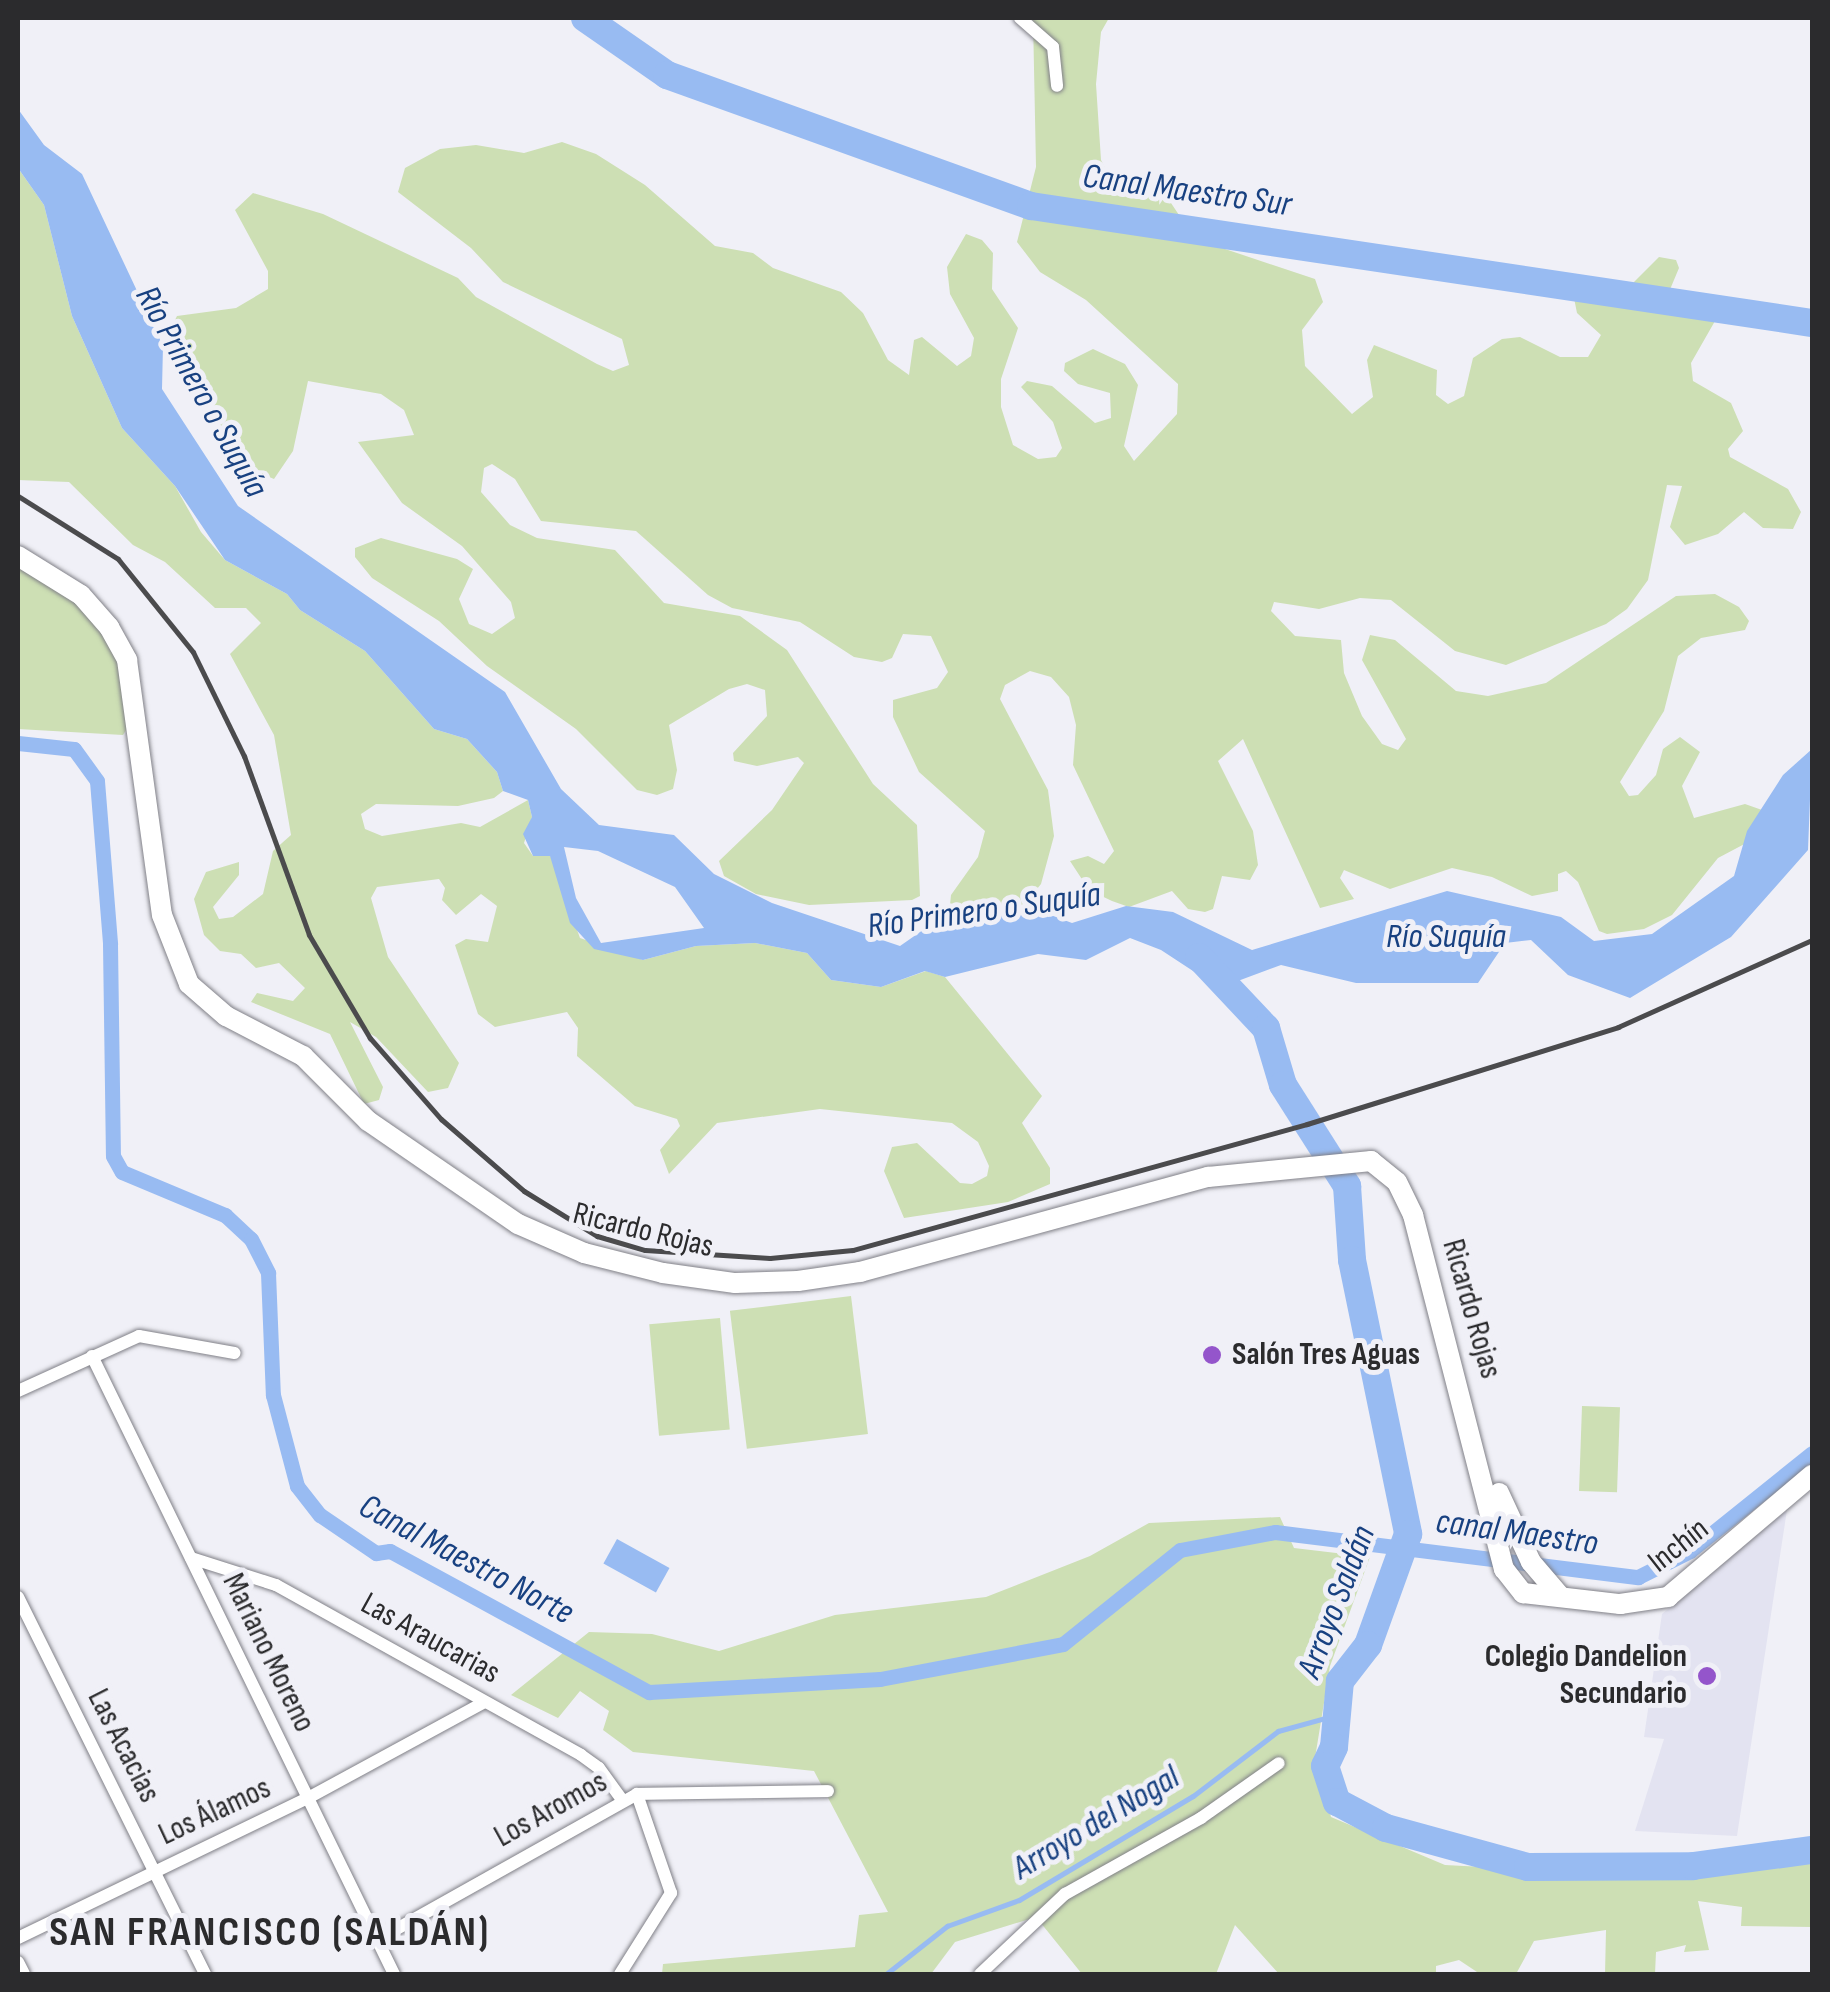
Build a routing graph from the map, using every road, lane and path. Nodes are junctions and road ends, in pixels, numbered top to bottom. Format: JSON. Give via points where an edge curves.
{"nodes":[{"id":1,"x":1020,"y":18,"type":"edge"},
{"id":2,"x":1057,"y":86,"type":"dead end"},
{"id":3,"x":18,"y":556,"type":"edge"},
{"id":4,"x":234,"y":1353,"type":"dead end"},
{"id":5,"x":92,"y":1356,"type":"junction"},
{"id":6,"x":18,"y":1390,"type":"edge"},
{"id":7,"x":1812,"y":1475,"type":"edge"},
{"id":8,"x":191,"y":1558,"type":"junction"},
{"id":9,"x":18,"y":1596,"type":"edge"},
{"id":10,"x":1561,"y":1598,"type":"joint"},
{"id":11,"x":485,"y":1702,"type":"junction"},
{"id":12,"x":1279,"y":1763,"type":"dead end"},
{"id":13,"x":828,"y":1791,"type":"dead end"},
{"id":14,"x":637,"y":1794,"type":"junction"},
{"id":15,"x":308,"y":1798,"type":"junction"},
{"id":16,"x":623,"y":1801,"type":"junction"},
{"id":17,"x":154,"y":1871,"type":"junction"},
{"id":18,"x":18,"y":1938,"type":"edge"},
{"id":19,"x":377,"y":1940,"type":"junction"},
{"id":20,"x":18,"y":1962,"type":"edge"},
{"id":21,"x":24,"y":1974,"type":"edge"},
{"id":22,"x":205,"y":1974,"type":"edge"},
{"id":23,"x":394,"y":1974,"type":"edge"},
{"id":24,"x":620,"y":1974,"type":"edge"},
{"id":25,"x":980,"y":1974,"type":"edge"}],
"edges":[{"from":1,"to":2,"type":"street","via":[[1042,30],[1053,48]]},
{"from":3,"to":10,"type":"main road","name":"Ricardo Rojas","via":[[96,610],[126,660],[162,915],[172,955],[189,984],[226,1016],[302,1056],[368,1122],[518,1224],[662,1274],[735,1283],[798,1281],[860,1272],[1208,1177],[1361,1160],[1385,1170],[1406,1196],[1467,1406],[1531,1562]]},
{"from":4,"to":5,"type":"street","via":[[139,1336]]},
{"from":5,"to":6,"type":"street"},
{"from":5,"to":8,"type":"street","name":"Mariano Moreno"},
{"from":7,"to":10,"type":"main road","name":"Inchín","via":[[1668,1597],[1636,1604]]},
{"from":8,"to":11,"type":"street","name":"Las Araucarias","via":[[276,1585]]},
{"from":8,"to":15,"type":"street","name":"Mariano Moreno"},
{"from":9,"to":17,"type":"street","name":"Las Acacias"},
{"from":11,"to":15,"type":"street","name":"Los Álamos"},
{"from":11,"to":16,"type":"street","name":"Las Araucarias","via":[[599,1768]]},
{"from":12,"to":25,"type":"street","via":[[1201,1818],[1065,1894]]},
{"from":13,"to":14,"type":"street","name":"Los Aromos"},
{"from":14,"to":16,"type":"street","name":"Los Aromos"},
{"from":14,"to":24,"type":"street","via":[[671,1893]]},
{"from":15,"to":17,"type":"street","name":"Los Álamos"},
{"from":15,"to":19,"type":"street","name":"Mariano Moreno"},
{"from":16,"to":19,"type":"street","name":"Los Aromos"},
{"from":17,"to":18,"type":"street","name":"Los Álamos"},
{"from":17,"to":22,"type":"street","name":"Las Acacias"},
{"from":19,"to":23,"type":"street","name":"Mariano Moreno"},
{"from":20,"to":21,"type":"street"}]}
